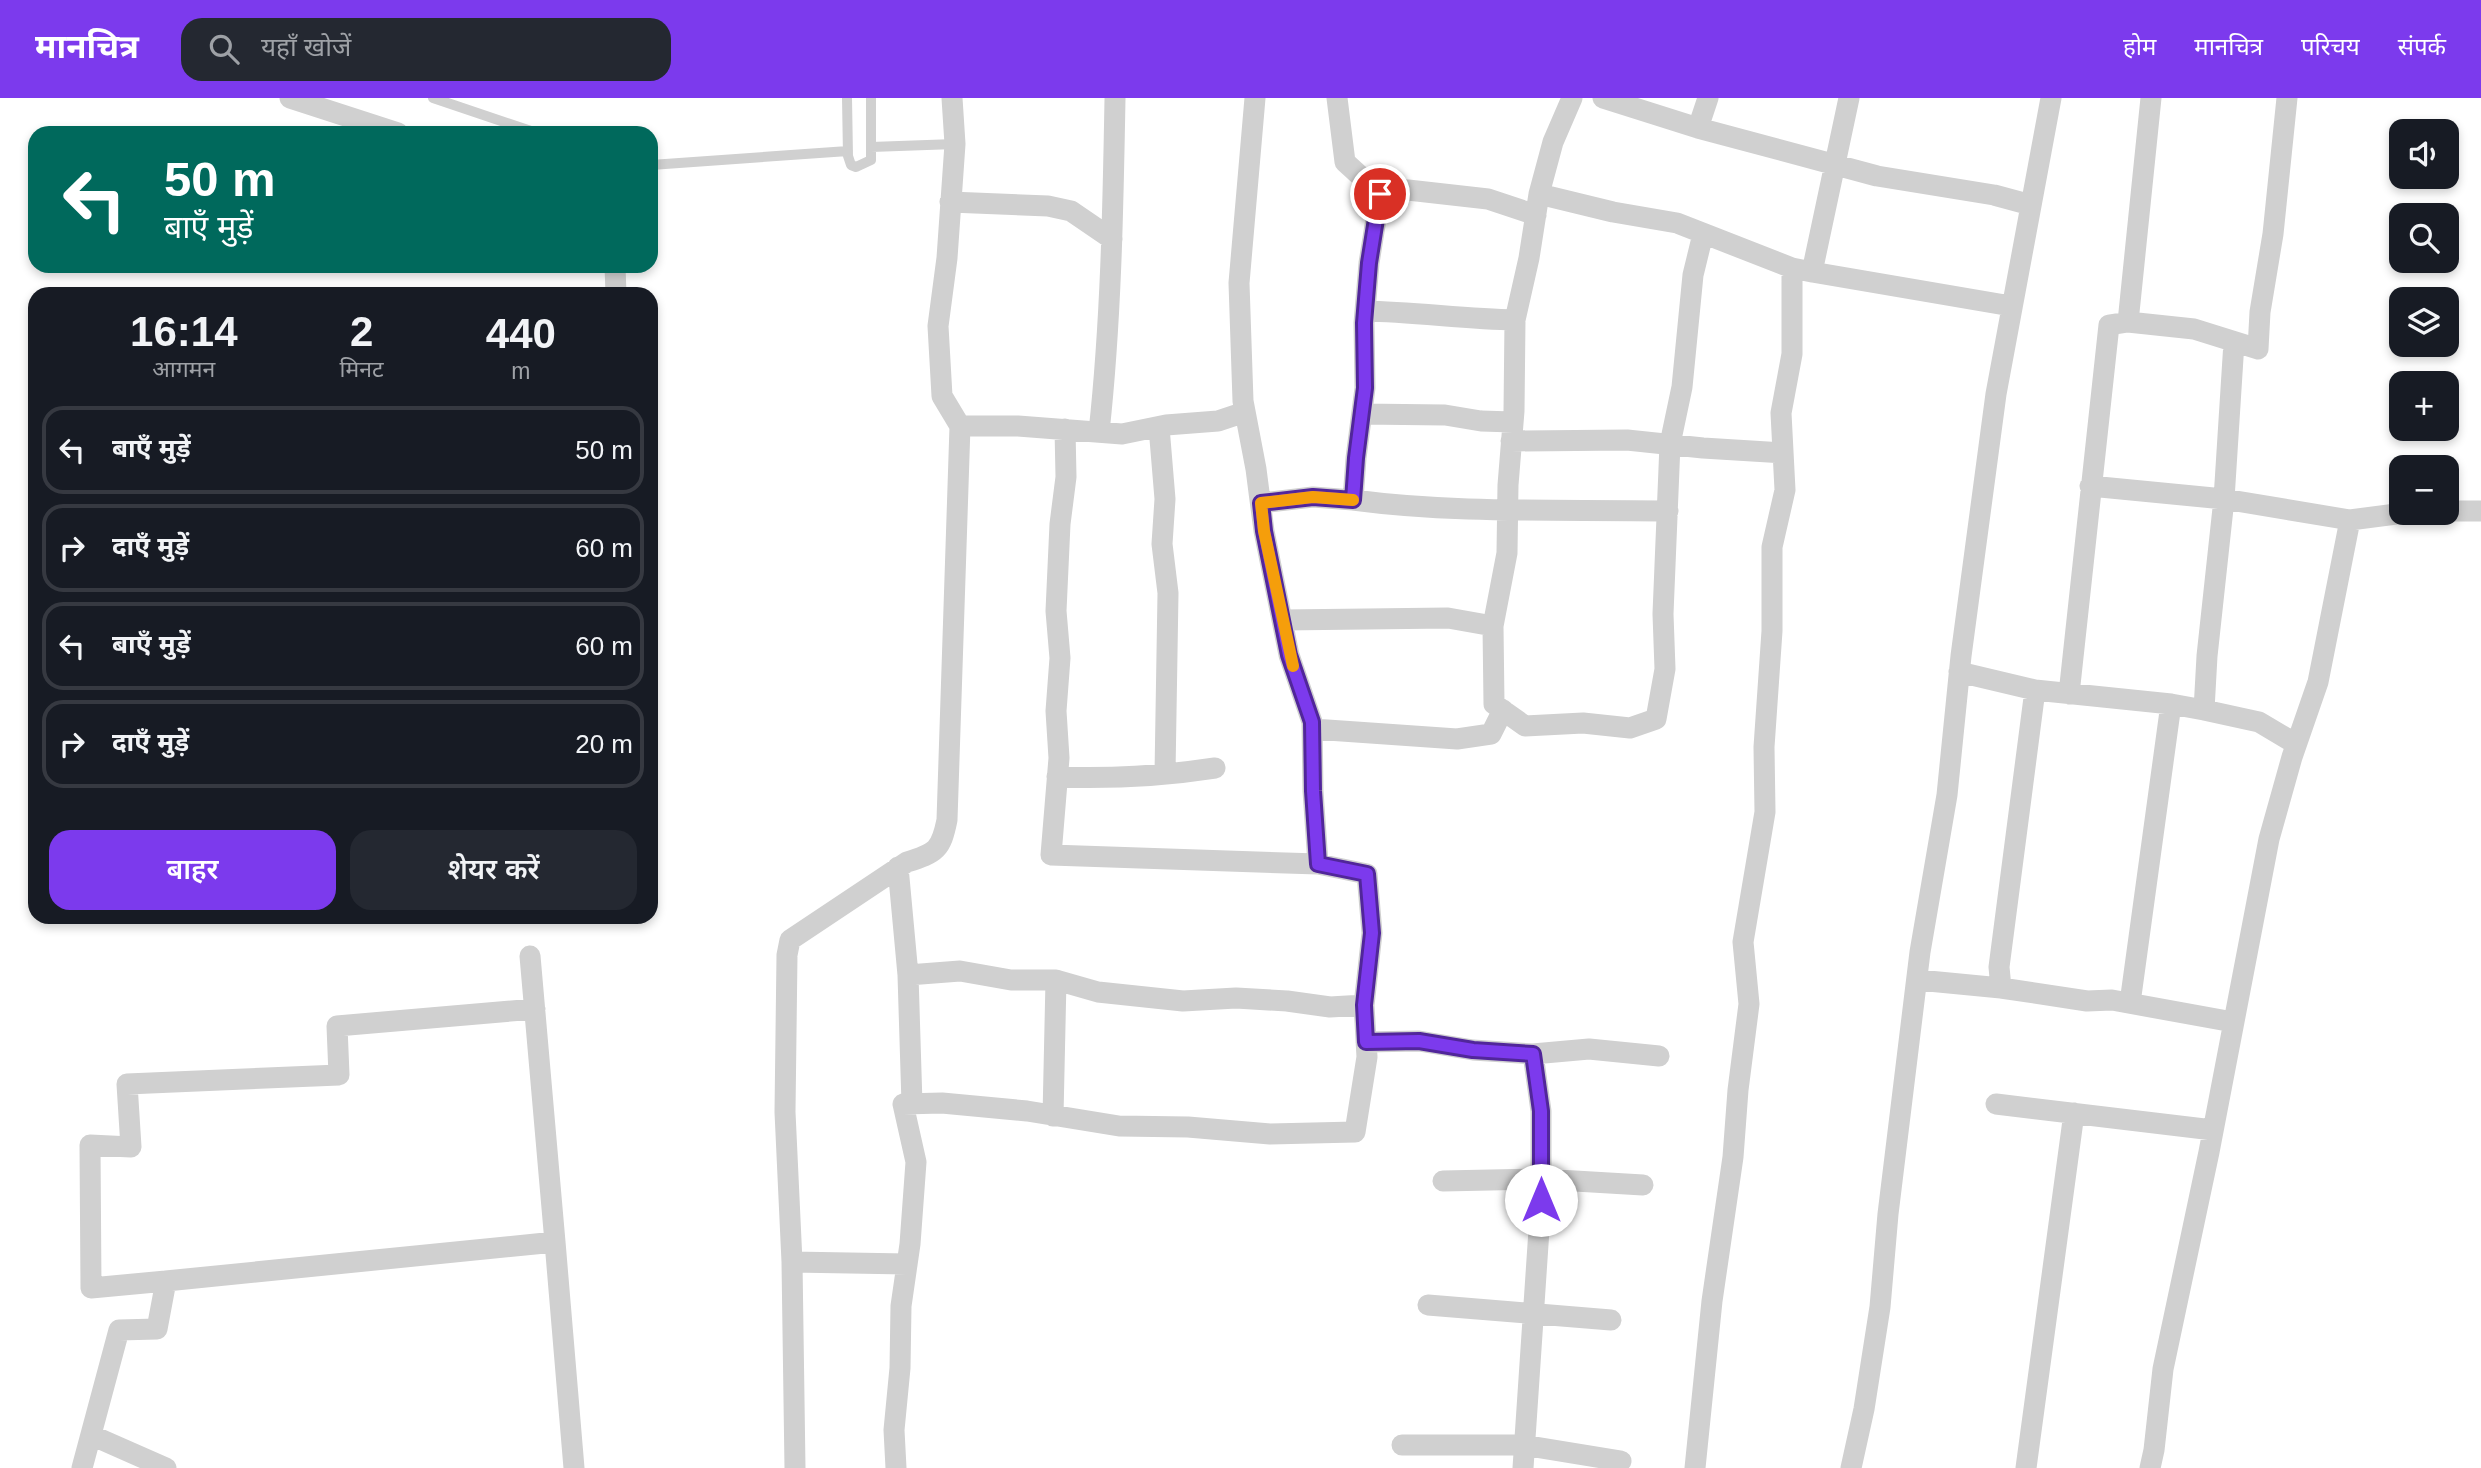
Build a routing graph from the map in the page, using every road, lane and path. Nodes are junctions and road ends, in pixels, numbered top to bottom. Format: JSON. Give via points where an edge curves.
{"nodes":[{"id":1,"x":290,"y":98,"type":"edge"},
{"id":2,"x":433,"y":98,"type":"edge"},
{"id":3,"x":847,"y":98,"type":"edge"},
{"id":4,"x":871,"y":98,"type":"edge"},
{"id":5,"x":952,"y":98,"type":"edge"},
{"id":6,"x":1109,"y":98,"type":"edge"},
{"id":7,"x":1115,"y":98,"type":"edge"},
{"id":8,"x":1255,"y":98,"type":"edge"},
{"id":9,"x":1337,"y":98,"type":"edge"},
{"id":10,"x":1572,"y":98,"type":"edge"},
{"id":11,"x":1603,"y":98,"type":"edge"},
{"id":12,"x":1708,"y":98,"type":"edge"},
{"id":13,"x":1849,"y":98,"type":"edge"},
{"id":14,"x":2051,"y":98,"type":"edge"},
{"id":15,"x":2151,"y":98,"type":"edge"},
{"id":16,"x":2287,"y":98,"type":"edge"},
{"id":17,"x":376,"y":126,"type":"edge"},
{"id":18,"x":516,"y":126,"type":"edge"},
{"id":19,"x":1698,"y":128,"type":"junction"},
{"id":20,"x":955,"y":144,"type":"junction"},
{"id":21,"x":871,"y":147,"type":"junction"},
{"id":22,"x":848,"y":151,"type":"junction"},
{"id":23,"x":658,"y":165,"type":"edge"},
{"id":24,"x":1834,"y":165,"type":"junction"},
{"id":25,"x":1380,"y":194,"type":"junction"},
{"id":26,"x":950,"y":202,"type":"junction"},
{"id":27,"x":1537,"y":205,"type":"junction"},
{"id":28,"x":2031,"y":205,"type":"junction"},
{"id":29,"x":1703,"y":234,"type":"junction"},
{"id":30,"x":1112,"y":239,"type":"junction"},
{"id":31,"x":1802,"y":270,"type":"junction"},
{"id":32,"x":2011,"y":306,"type":"junction"},
{"id":33,"x":1365,"y":312,"type":"junction"},
{"id":34,"x":1515,"y":320,"type":"junction"},
{"id":35,"x":2128,"y":322,"type":"junction"},
{"id":36,"x":2234,"y":342,"type":"junction"},
{"id":37,"x":1245,"y":412,"type":"junction"},
{"id":38,"x":1362,"y":414,"type":"junction"},
{"id":39,"x":960,"y":426,"type":"junction"},
{"id":40,"x":1159,"y":426,"type":"junction"},
{"id":41,"x":1065,"y":429,"type":"junction"},
{"id":42,"x":1512,"y":431,"type":"junction"},
{"id":43,"x":1099,"y":432,"type":"junction"},
{"id":44,"x":1670,"y":444,"type":"junction"},
{"id":45,"x":1783,"y":453,"type":"junction"},
{"id":46,"x":2090,"y":486,"type":"junction"},
{"id":47,"x":2224,"y":499,"type":"junction"},
{"id":48,"x":1353,"y":500,"type":"junction"},
{"id":49,"x":1261,"y":503,"type":"junction"},
{"id":50,"x":1508,"y":509,"type":"junction"},
{"id":51,"x":1668,"y":511,"type":"junction"},
{"id":52,"x":2459,"y":511,"type":"edge"},
{"id":53,"x":2481,"y":511,"type":"edge"},
{"id":54,"x":2389,"y":515,"type":"edge"},
{"id":55,"x":2350,"y":520,"type":"junction"},
{"id":56,"x":1283,"y":620,"type":"junction"},
{"id":57,"x":1493,"y":626,"type":"junction"},
{"id":58,"x":1959,"y":672,"type":"junction"},
{"id":59,"x":2035,"y":690,"type":"junction"},
{"id":60,"x":2069,"y":694,"type":"junction"},
{"id":61,"x":2171,"y":704,"type":"junction"},
{"id":62,"x":1503,"y":710,"type":"junction"},
{"id":63,"x":2204,"y":710,"type":"junction"},
{"id":64,"x":1313,"y":729,"type":"junction"},
{"id":65,"x":2296,"y":744,"type":"junction"},
{"id":66,"x":1215,"y":768,"type":"dead end"},
{"id":67,"x":1165,"y":774,"type":"junction"},
{"id":68,"x":1057,"y":777,"type":"junction"},
{"id":69,"x":1318,"y":864,"type":"junction"},
{"id":70,"x":898,"y":867,"type":"junction"},
{"id":71,"x":530,"y":956,"type":"dead end"},
{"id":72,"x":908,"y":975,"type":"junction"},
{"id":73,"x":1056,"y":980,"type":"junction"},
{"id":74,"x":1917,"y":980,"type":"junction"},
{"id":75,"x":2001,"y":988,"type":"junction"},
{"id":76,"x":2130,"y":1003,"type":"junction"},
{"id":77,"x":1364,"y":1005,"type":"junction"},
{"id":78,"x":535,"y":1009,"type":"junction"},
{"id":79,"x":2233,"y":1022,"type":"junction"},
{"id":80,"x":1366,"y":1042,"type":"junction"},
{"id":81,"x":1533,"y":1054,"type":"junction"},
{"id":82,"x":1659,"y":1056,"type":"dead end"},
{"id":83,"x":912,"y":1104,"type":"junction"},
{"id":84,"x":1996,"y":1104,"type":"dead end"},
{"id":85,"x":2074,"y":1114,"type":"junction"},
{"id":86,"x":1053,"y":1115,"type":"junction"},
{"id":87,"x":2213,"y":1130,"type":"junction"},
{"id":88,"x":1541,"y":1179,"type":"junction"},
{"id":89,"x":1443,"y":1181,"type":"dead end"},
{"id":90,"x":1643,"y":1185,"type":"dead end"},
{"id":91,"x":555,"y":1242,"type":"junction"},
{"id":92,"x":792,"y":1262,"type":"junction"},
{"id":93,"x":907,"y":1264,"type":"junction"},
{"id":94,"x":166,"y":1281,"type":"junction"},
{"id":95,"x":1428,"y":1305,"type":"dead end"},
{"id":96,"x":1534,"y":1313,"type":"junction"},
{"id":97,"x":1611,"y":1320,"type":"dead end"},
{"id":98,"x":90,"y":1435,"type":"junction"},
{"id":99,"x":1523,"y":1445,"type":"junction"},
{"id":100,"x":1402,"y":1446,"type":"dead end"},
{"id":101,"x":1621,"y":1461,"type":"dead end"},
{"id":102,"x":82,"y":1468,"type":"edge"},
{"id":103,"x":166,"y":1468,"type":"edge"},
{"id":104,"x":574,"y":1468,"type":"edge"},
{"id":105,"x":795,"y":1468,"type":"edge"},
{"id":106,"x":896,"y":1468,"type":"edge"},
{"id":107,"x":1523,"y":1468,"type":"edge"},
{"id":108,"x":1695,"y":1468,"type":"edge"},
{"id":109,"x":1851,"y":1468,"type":"edge"},
{"id":110,"x":2026,"y":1468,"type":"edge"},
{"id":111,"x":2150,"y":1468,"type":"edge"}],
"edges":[{"from":1,"to":17,"type":"street"},
{"from":2,"to":18,"type":"lane"},
{"from":3,"to":22,"type":"lane"},
{"from":4,"to":21,"type":"lane"},
{"from":5,"to":20,"type":"street"},
{"from":6,"to":7,"type":"street"},
{"from":7,"to":30,"type":"street"},
{"from":8,"to":37,"type":"street","via":[[1240,283]]},
{"from":9,"to":25,"type":"street","via":[[1345,162]]},
{"from":10,"to":27,"type":"street","via":[[1553,142]]},
{"from":11,"to":19,"type":"street"},
{"from":12,"to":19,"type":"street"},
{"from":13,"to":24,"type":"street"},
{"from":14,"to":28,"type":"street"},
{"from":15,"to":35,"type":"street"},
{"from":16,"to":36,"type":"street","via":[[2258,349]]},
{"from":19,"to":24,"type":"street"},
{"from":20,"to":21,"type":"lane"},
{"from":20,"to":26,"type":"street"},
{"from":21,"to":22,"type":"lane","via":[[872,160],[856,167],[850,164]]},
{"from":22,"to":23,"type":"lane"},
{"from":24,"to":28,"type":"street"},
{"from":24,"to":31,"type":"street"},
{"from":25,"to":27,"type":"street","via":[[1408,190]]},
{"from":25,"to":33,"type":"street"},
{"from":26,"to":30,"type":"street","via":[[1071,211]]},
{"from":26,"to":39,"type":"street","via":[[938,326],[943,396]]},
{"from":27,"to":29,"type":"street","via":[[1677,223]]},
{"from":27,"to":34,"type":"street"},
{"from":28,"to":32,"type":"street"},
{"from":29,"to":31,"type":"street"},
{"from":29,"to":44,"type":"street","via":[[1693,275],[1682,387]]},
{"from":30,"to":43,"type":"street"},
{"from":31,"to":32,"type":"street"},
{"from":31,"to":45,"type":"street","via":[[1781,413]]},
{"from":32,"to":58,"type":"street"},
{"from":33,"to":34,"type":"street"},
{"from":33,"to":38,"type":"street"},
{"from":34,"to":42,"type":"street"},
{"from":35,"to":36,"type":"street","via":[[2194,330]]},
{"from":35,"to":46,"type":"street","via":[[2109,325]]},
{"from":36,"to":47,"type":"street"},
{"from":37,"to":40,"type":"street","via":[[1217,421]]},
{"from":37,"to":49,"type":"street"},
{"from":38,"to":42,"type":"street","via":[[1445,415]]},
{"from":38,"to":48,"type":"street"},
{"from":39,"to":41,"type":"street"},
{"from":39,"to":70,"type":"street","via":[[947,820],[943,841],[928,855]]},
{"from":40,"to":43,"type":"street","via":[[1122,435]]},
{"from":40,"to":67,"type":"street","via":[[1168,593]]},
{"from":41,"to":43,"type":"street"},
{"from":41,"to":68,"type":"street","via":[[1066,477],[1056,599],[1060,658]]},
{"from":42,"to":44,"type":"street"},
{"from":42,"to":50,"type":"street"},
{"from":44,"to":45,"type":"street"},
{"from":44,"to":51,"type":"street"},
{"from":45,"to":108,"type":"street","via":[[1785,490],[1772,547],[1765,812],[1743,942],[1749,1004]]},
{"from":46,"to":47,"type":"street"},
{"from":46,"to":60,"type":"street"},
{"from":47,"to":55,"type":"street"},
{"from":47,"to":63,"type":"street"},
{"from":48,"to":49,"type":"street","via":[[1313,497]]},
{"from":48,"to":50,"type":"street","via":[[1412,508]]},
{"from":49,"to":56,"type":"street"},
{"from":50,"to":51,"type":"street"},
{"from":50,"to":57,"type":"street","via":[[1507,553]]},
{"from":51,"to":62,"type":"street","via":[[1665,669],[1656,719],[1630,729],[1583,723],[1525,726]]},
{"from":52,"to":53,"type":"street"},
{"from":54,"to":55,"type":"street"},
{"from":55,"to":65,"type":"street","via":[[2318,682]]},
{"from":56,"to":57,"type":"street","via":[[1448,618]]},
{"from":56,"to":64,"type":"street","via":[[1289,655]]},
{"from":57,"to":62,"type":"street","via":[[1494,704]]},
{"from":58,"to":59,"type":"street"},
{"from":58,"to":74,"type":"street","via":[[1947,794]]},
{"from":59,"to":60,"type":"street"},
{"from":59,"to":75,"type":"street","via":[[1999,967]]},
{"from":60,"to":61,"type":"street"},
{"from":61,"to":63,"type":"street"},
{"from":61,"to":76,"type":"street"},
{"from":62,"to":64,"type":"street","via":[[1491,734],[1457,738]]},
{"from":63,"to":65,"type":"street","via":[[2259,722]]},
{"from":64,"to":69,"type":"street"},
{"from":65,"to":79,"type":"street","via":[[2269,839]]},
{"from":66,"to":67,"type":"street"},
{"from":67,"to":68,"type":"street"},
{"from":68,"to":69,"type":"street","via":[[1051,855]]},
{"from":69,"to":77,"type":"street","via":[[1367,874],[1372,933]]},
{"from":70,"to":72,"type":"street"},
{"from":70,"to":92,"type":"street","via":[[790,940],[785,1112]]},
{"from":71,"to":78,"type":"street"},
{"from":72,"to":73,"type":"street","via":[[960,971],[1011,980]]},
{"from":72,"to":83,"type":"street"},
{"from":73,"to":77,"type":"street","via":[[1098,992],[1183,1000]]},
{"from":73,"to":86,"type":"street"},
{"from":74,"to":75,"type":"street"},
{"from":74,"to":109,"type":"street","via":[[1880,1307]]},
{"from":75,"to":76,"type":"street"},
{"from":76,"to":79,"type":"street"},
{"from":77,"to":80,"type":"street"},
{"from":78,"to":91,"type":"street"},
{"from":78,"to":94,"type":"street","via":[[337,1026],[339,1075],[127,1084],[131,1147],[90,1145],[91,1289]]},
{"from":79,"to":87,"type":"street"},
{"from":80,"to":81,"type":"street","via":[[1419,1041]]},
{"from":80,"to":86,"type":"street","via":[[1355,1132],[1270,1134],[1119,1126]]},
{"from":81,"to":82,"type":"street","via":[[1589,1049]]},
{"from":81,"to":88,"type":"street","via":[[1541,1111]]},
{"from":83,"to":86,"type":"street"},
{"from":83,"to":93,"type":"street","via":[[903,1104],[916,1161]]},
{"from":84,"to":85,"type":"street"},
{"from":85,"to":87,"type":"street"},
{"from":85,"to":110,"type":"street"},
{"from":87,"to":111,"type":"street","via":[[2162,1369]]},
{"from":88,"to":89,"type":"street"},
{"from":88,"to":90,"type":"street"},
{"from":88,"to":96,"type":"street"},
{"from":91,"to":94,"type":"street"},
{"from":91,"to":104,"type":"street"},
{"from":92,"to":93,"type":"street"},
{"from":92,"to":105,"type":"street"},
{"from":93,"to":106,"type":"street","via":[[894,1430]]},
{"from":94,"to":98,"type":"street","via":[[157,1329],[119,1330]]},
{"from":95,"to":96,"type":"street"},
{"from":96,"to":97,"type":"street"},
{"from":96,"to":99,"type":"street"},
{"from":98,"to":102,"type":"street"},
{"from":98,"to":103,"type":"street"},
{"from":99,"to":100,"type":"street"},
{"from":99,"to":101,"type":"street"},
{"from":99,"to":107,"type":"street"}]}
